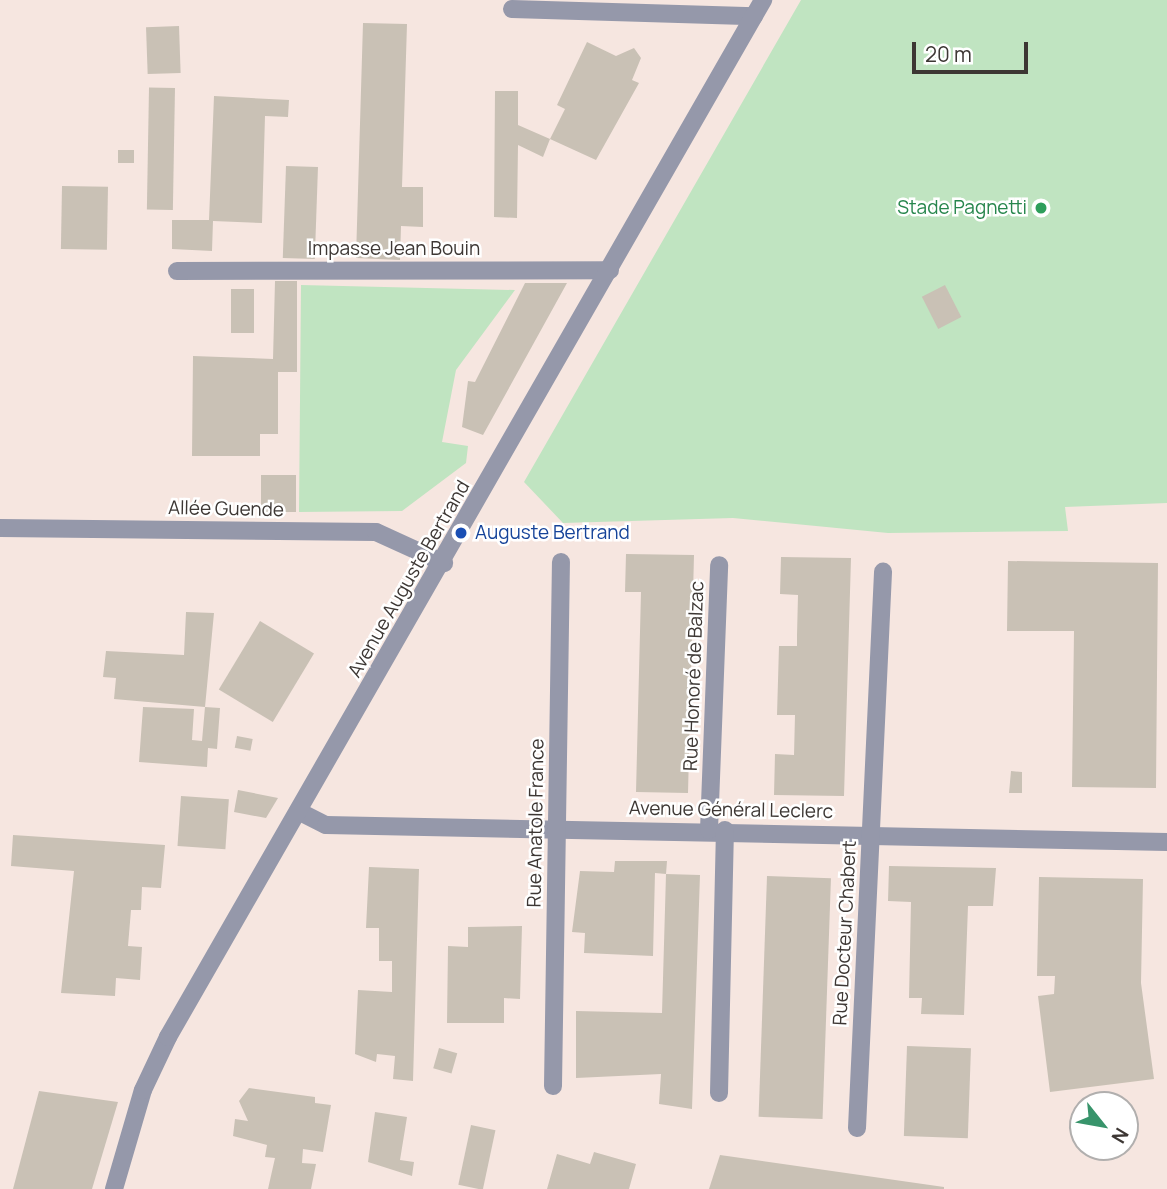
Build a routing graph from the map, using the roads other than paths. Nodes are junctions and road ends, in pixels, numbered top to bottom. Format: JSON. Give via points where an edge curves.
{"nodes":[{"id":1,"x":763,"y":0,"type":"edge"},
{"id":2,"x":512,"y":9,"type":"dead end"},
{"id":3,"x":754,"y":16,"type":"junction"},
{"id":4,"x":610,"y":270,"type":"junction"},
{"id":5,"x":177,"y":271,"type":"dead end"},
{"id":6,"x":0,"y":528,"type":"edge"},
{"id":7,"x":561,"y":562,"type":"dead end"},
{"id":8,"x":444,"y":563,"type":"junction"},
{"id":9,"x":719,"y":565,"type":"dead end"},
{"id":10,"x":883,"y":572,"type":"dead end"},
{"id":11,"x":298,"y":811,"type":"junction"},
{"id":12,"x":556,"y":828,"type":"junction"},
{"id":13,"x":717,"y":830,"type":"junction"},
{"id":14,"x":871,"y":835,"type":"junction"},
{"id":15,"x":1167,"y":842,"type":"edge"},
{"id":16,"x":553,"y":1086,"type":"dead end"},
{"id":17,"x":719,"y":1093,"type":"dead end"},
{"id":18,"x":857,"y":1128,"type":"dead end"},
{"id":19,"x":114,"y":1189,"type":"edge"}],
"edges":[{"from":1,"to":3,"type":"street","name":"Avenue Auguste Bertrand"},
{"from":2,"to":3,"type":"street"},
{"from":3,"to":4,"type":"street","name":"Avenue Auguste Bertrand"},
{"from":4,"to":5,"type":"street","name":"Impasse Jean Bouin"},
{"from":4,"to":8,"type":"street","name":"Avenue Auguste Bertrand"},
{"from":6,"to":8,"type":"street","name":"Allée Guende","via":[[376,532]]},
{"from":7,"to":12,"type":"street","name":"Rue Anatole France"},
{"from":8,"to":11,"type":"street","name":"Avenue Auguste Bertrand"},
{"from":9,"to":13,"type":"street","name":"Rue Honoré de Balzac"},
{"from":10,"to":14,"type":"street","name":"Rue Docteur Chabert"},
{"from":11,"to":12,"type":"street","name":"Avenue Général Leclerc","via":[[326,825]]},
{"from":11,"to":19,"type":"street","name":"Avenue Auguste Bertrand","via":[[168,1037],[143,1090]]},
{"from":12,"to":13,"type":"street","name":"Avenue Général Leclerc"},
{"from":12,"to":16,"type":"street","name":"Rue Anatole France"},
{"from":13,"to":14,"type":"street","name":"Avenue Général Leclerc"},
{"from":13,"to":17,"type":"street","name":"Rue Honoré de Balzac"},
{"from":14,"to":15,"type":"street","name":"Avenue Général Leclerc"},
{"from":14,"to":18,"type":"street","name":"Rue Docteur Chabert"}]}
